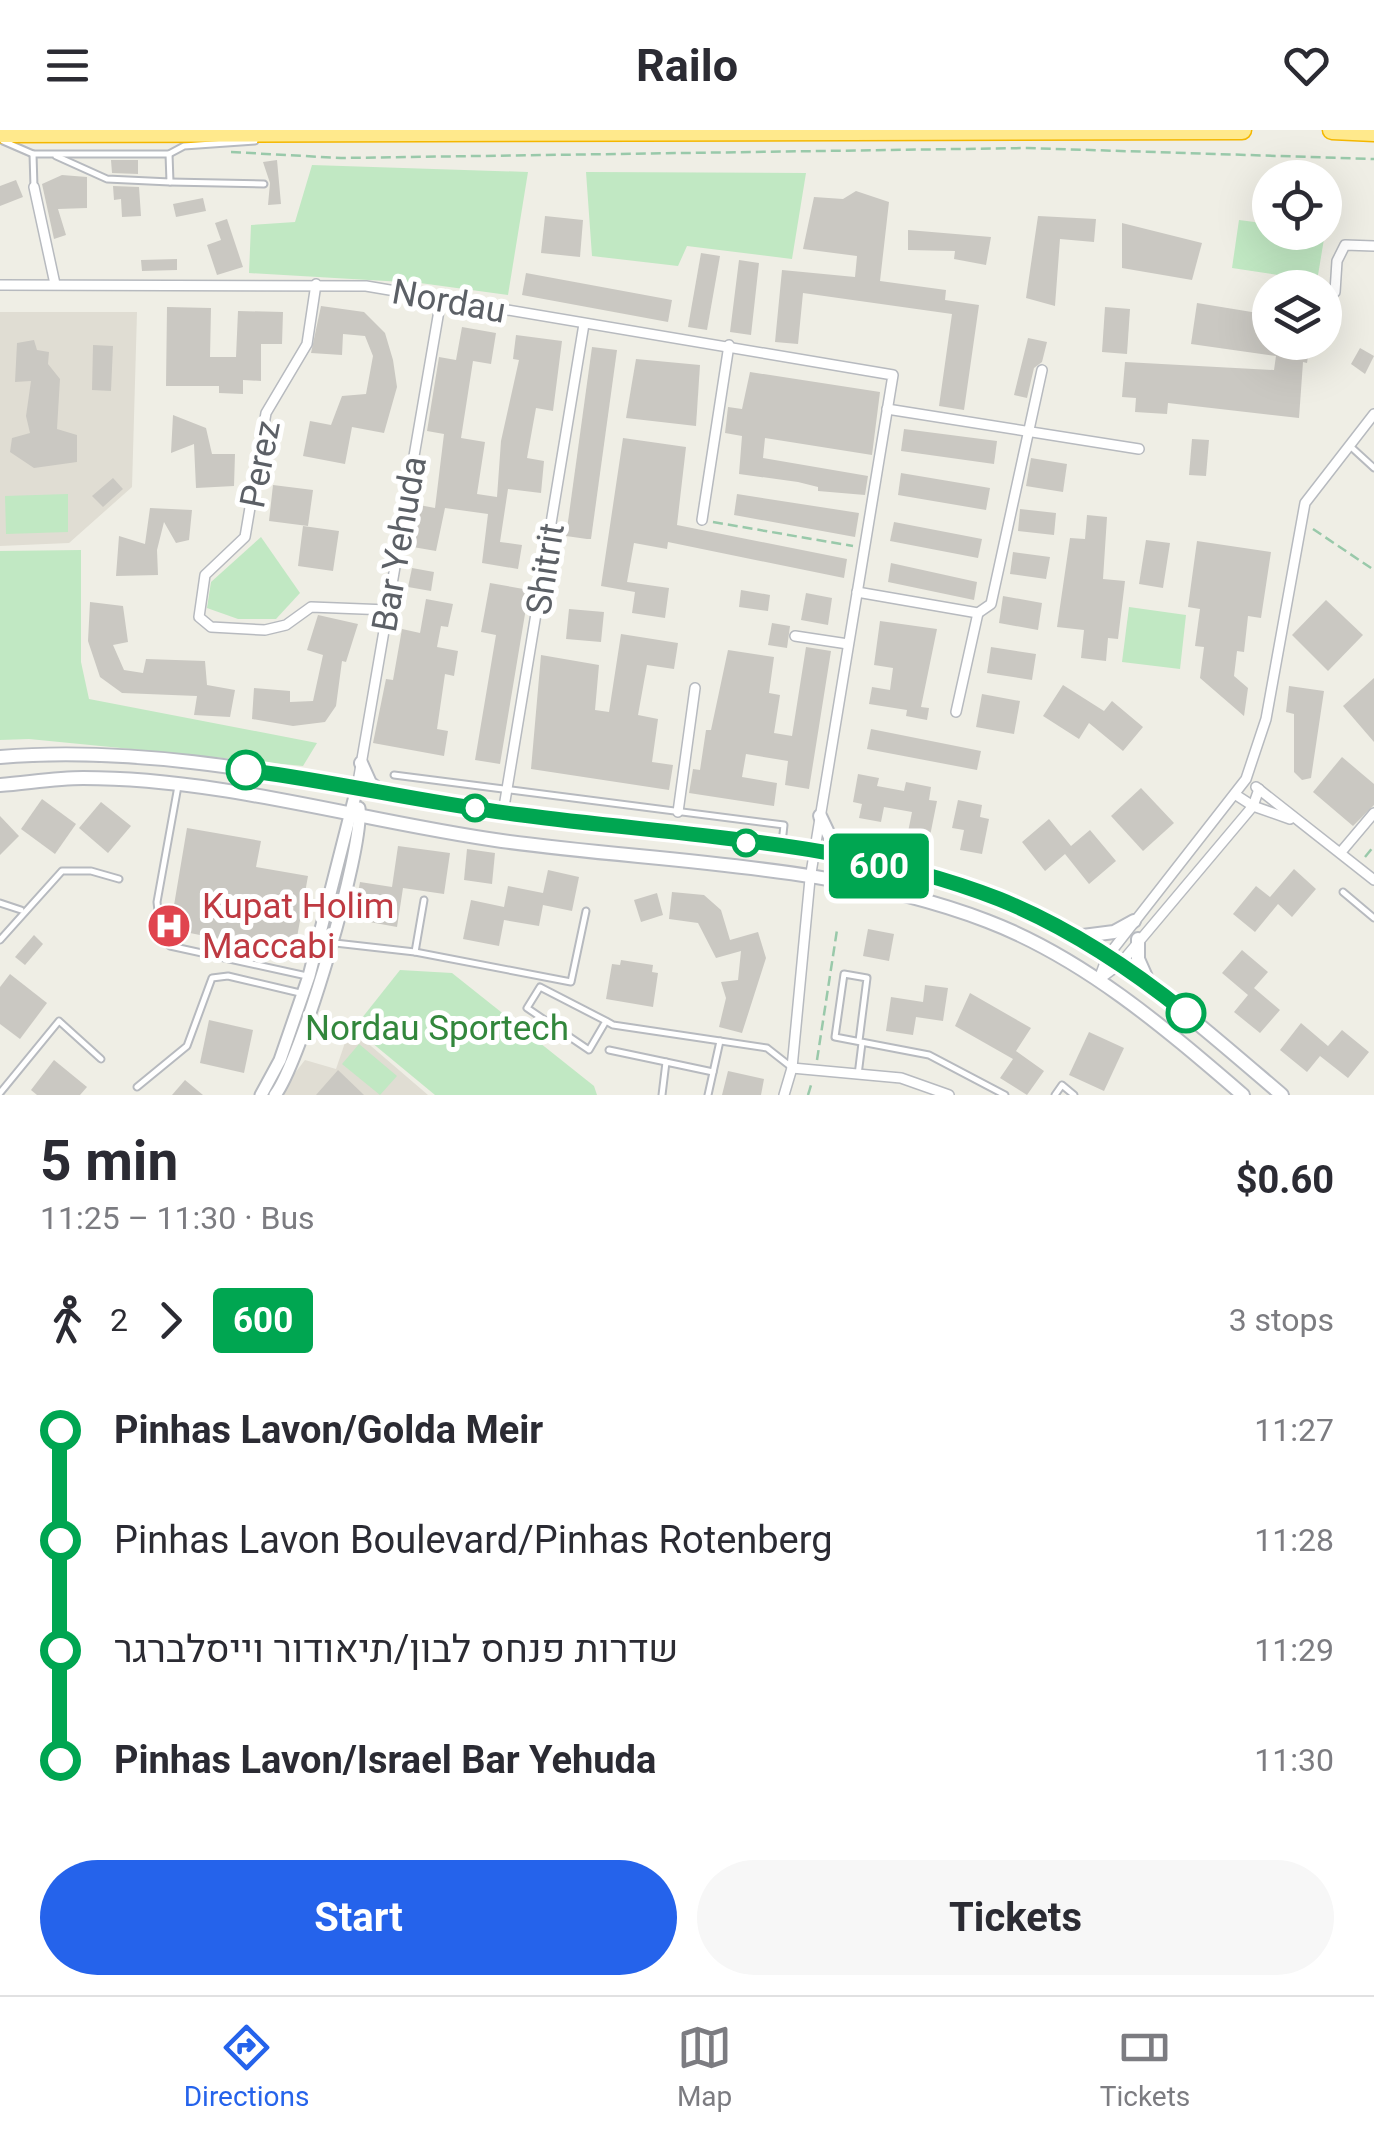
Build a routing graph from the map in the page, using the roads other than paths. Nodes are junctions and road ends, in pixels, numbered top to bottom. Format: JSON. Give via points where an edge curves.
{"nodes":[{"id":1,"x":1242,"y":130,"type":"edge"},
{"id":2,"x":1332,"y":130,"type":"edge"},
{"id":3,"x":379,"y":132,"type":"junction"},
{"id":4,"x":1374,"y":132,"type":"edge"},
{"id":5,"x":0,"y":136,"type":"edge"},
{"id":6,"x":33,"y":154,"type":"junction"},
{"id":7,"x":54,"y":154,"type":"junction"},
{"id":8,"x":169,"y":154,"type":"junction"},
{"id":9,"x":170,"y":182,"type":"junction"},
{"id":10,"x":264,"y":184,"type":"dead end"},
{"id":11,"x":34,"y":186,"type":"joint"},
{"id":12,"x":1374,"y":246,"type":"edge"},
{"id":13,"x":1337,"y":270,"type":"edge"},
{"id":14,"x":55,"y":284,"type":"junction"},
{"id":15,"x":316,"y":284,"type":"junction"},
{"id":16,"x":0,"y":285,"type":"edge"},
{"id":17,"x":441,"y":299,"type":"junction"},
{"id":18,"x":584,"y":324,"type":"junction"},
{"id":19,"x":729,"y":345,"type":"junction"},
{"id":20,"x":1042,"y":370,"type":"dead end"},
{"id":21,"x":887,"y":409,"type":"junction"},
{"id":22,"x":1374,"y":414,"type":"edge"},
{"id":23,"x":1030,"y":430,"type":"junction"},
{"id":24,"x":1350,"y":446,"type":"junction"},
{"id":25,"x":1139,"y":450,"type":"dead end"},
{"id":26,"x":1374,"y":468,"type":"edge"},
{"id":27,"x":702,"y":520,"type":"road end"},
{"id":28,"x":857,"y":592,"type":"junction"},
{"id":29,"x":388,"y":610,"type":"junction"},
{"id":30,"x":978,"y":613,"type":"junction"},
{"id":31,"x":795,"y":636,"type":"dead end"},
{"id":32,"x":848,"y":644,"type":"junction"},
{"id":33,"x":695,"y":688,"type":"dead end"},
{"id":34,"x":956,"y":712,"type":"dead end"},
{"id":35,"x":0,"y":757,"type":"edge"},
{"id":36,"x":362,"y":763,"type":"junction"},
{"id":37,"x":394,"y":775,"type":"dead end"},
{"id":38,"x":1246,"y":779,"type":"junction"},
{"id":39,"x":0,"y":786,"type":"edge"},
{"id":40,"x":178,"y":786,"type":"junction"},
{"id":41,"x":357,"y":788,"type":"junction"},
{"id":42,"x":1259,"y":789,"type":"junction"},
{"id":43,"x":380,"y":792,"type":"junction"},
{"id":44,"x":508,"y":792,"type":"junction"},
{"id":45,"x":1236,"y":795,"type":"junction"},
{"id":46,"x":1252,"y":806,"type":"junction"},
{"id":47,"x":678,"y":812,"type":"junction"},
{"id":48,"x":503,"y":813,"type":"junction"},
{"id":49,"x":1374,"y":813,"type":"edge"},
{"id":50,"x":354,"y":815,"type":"junction"},
{"id":51,"x":820,"y":816,"type":"junction"},
{"id":52,"x":1298,"y":821,"type":"junction"},
{"id":53,"x":782,"y":848,"type":"junction"},
{"id":54,"x":814,"y":852,"type":"junction"},
{"id":55,"x":1341,"y":852,"type":"junction"},
{"id":56,"x":874,"y":865,"type":"junction"},
{"id":57,"x":810,"y":878,"type":"junction"},
{"id":58,"x":120,"y":880,"type":"dead end"},
{"id":59,"x":1374,"y":880,"type":"edge"},
{"id":60,"x":1344,"y":892,"type":"dead end"},
{"id":61,"x":1158,"y":894,"type":"junction"},
{"id":62,"x":424,"y":900,"type":"dead end"},
{"id":63,"x":1170,"y":903,"type":"junction"},
{"id":64,"x":0,"y":904,"type":"edge"},
{"id":65,"x":22,"y":910,"type":"junction"},
{"id":66,"x":586,"y":911,"type":"dead end"},
{"id":67,"x":1374,"y":918,"type":"edge"},
{"id":68,"x":1134,"y":921,"type":"junction"},
{"id":69,"x":1069,"y":936,"type":"junction"},
{"id":70,"x":0,"y":940,"type":"edge"},
{"id":71,"x":1138,"y":940,"type":"junction"},
{"id":72,"x":325,"y":941,"type":"junction"},
{"id":73,"x":415,"y":952,"type":"junction"},
{"id":74,"x":1107,"y":956,"type":"junction"},
{"id":75,"x":1120,"y":964,"type":"junction"},
{"id":76,"x":309,"y":976,"type":"junction"},
{"id":77,"x":1099,"y":980,"type":"junction"},
{"id":78,"x":1150,"y":984,"type":"junction"},
{"id":79,"x":303,"y":994,"type":"junction"},
{"id":80,"x":606,"y":1021,"type":"junction"},
{"id":81,"x":720,"y":1041,"type":"junction"},
{"id":82,"x":860,"y":1042,"type":"junction"},
{"id":83,"x":610,"y":1050,"type":"dead end"},
{"id":84,"x":101,"y":1059,"type":"dead end"},
{"id":85,"x":666,"y":1062,"type":"junction"},
{"id":86,"x":792,"y":1068,"type":"junction"},
{"id":87,"x":713,"y":1072,"type":"junction"},
{"id":88,"x":858,"y":1074,"type":"junction"},
{"id":89,"x":137,"y":1087,"type":"dead end"},
{"id":90,"x":0,"y":1093,"type":"edge"},
{"id":91,"x":1003,"y":1094,"type":"edge"},
{"id":92,"x":261,"y":1095,"type":"edge"},
{"id":93,"x":275,"y":1095,"type":"edge"},
{"id":94,"x":662,"y":1095,"type":"edge"},
{"id":95,"x":708,"y":1095,"type":"edge"},
{"id":96,"x":784,"y":1095,"type":"edge"},
{"id":97,"x":949,"y":1095,"type":"edge"},
{"id":98,"x":1055,"y":1095,"type":"edge"},
{"id":99,"x":1074,"y":1095,"type":"edge"},
{"id":100,"x":1243,"y":1095,"type":"edge"},
{"id":101,"x":1282,"y":1095,"type":"edge"}],
"edges":[{"from":1,"to":3,"type":"highway"},
{"from":2,"to":4,"type":"highway"},
{"from":3,"to":5,"type":"highway"},
{"from":3,"to":8,"type":"lane","via":[[184,146]]},
{"from":5,"to":6,"type":"lane"},
{"from":6,"to":7,"type":"lane"},
{"from":6,"to":11,"type":"lane"},
{"from":7,"to":8,"type":"lane"},
{"from":7,"to":9,"type":"lane","via":[[107,179]]},
{"from":8,"to":9,"type":"lane"},
{"from":9,"to":10,"type":"lane"},
{"from":11,"to":14,"type":"street"},
{"from":12,"to":13,"type":"street","via":[[1345,245]]},
{"from":14,"to":15,"type":"street","name":"Nordau"},
{"from":14,"to":16,"type":"street","name":"Nordau"},
{"from":15,"to":17,"type":"street","name":"Nordau"},
{"from":15,"to":29,"type":"street","name":"Perez","via":[[307,344],[266,413],[245,536],[204,575],[199,617],[211,627],[265,630],[311,608]]},
{"from":17,"to":18,"type":"street","name":"Nordau"},
{"from":17,"to":29,"type":"street","name":"Bar Yehuda"},
{"from":18,"to":19,"type":"street","name":"Nordau"},
{"from":18,"to":44,"type":"street","name":"Shitrit"},
{"from":19,"to":21,"type":"street","name":"Nordau","via":[[893,375]]},
{"from":19,"to":27,"type":"street"},
{"from":20,"to":23,"type":"street"},
{"from":21,"to":23,"type":"street"},
{"from":21,"to":28,"type":"street"},
{"from":22,"to":24,"type":"street"},
{"from":23,"to":25,"type":"street"},
{"from":23,"to":30,"type":"street","via":[[991,604]]},
{"from":24,"to":26,"type":"lane"},
{"from":24,"to":38,"type":"street","via":[[1304,503],[1266,719]]},
{"from":28,"to":30,"type":"street"},
{"from":28,"to":32,"type":"street"},
{"from":29,"to":36,"type":"street","name":"Bar Yehuda"},
{"from":30,"to":34,"type":"street"},
{"from":31,"to":32,"type":"street"},
{"from":32,"to":51,"type":"street"},
{"from":33,"to":47,"type":"street"},
{"from":35,"to":41,"type":"main road","via":[[160,760]]},
{"from":36,"to":41,"type":"street","name":"Bar Yehuda"},
{"from":36,"to":43,"type":"main road"},
{"from":37,"to":44,"type":"lane"},
{"from":38,"to":42,"type":"street"},
{"from":38,"to":45,"type":"street"},
{"from":39,"to":40,"type":"main road","via":[[83,778]]},
{"from":40,"to":50,"type":"main road"},
{"from":40,"to":76,"type":"lane","via":[[157,902],[161,939]]},
{"from":41,"to":43,"type":"main road"},
{"from":41,"to":50,"type":"street"},
{"from":42,"to":46,"type":"street"},
{"from":42,"to":52,"type":"street"},
{"from":43,"to":48,"type":"main road"},
{"from":44,"to":47,"type":"lane"},
{"from":44,"to":48,"type":"street","name":"Shitrit"},
{"from":45,"to":46,"type":"street"},
{"from":45,"to":61,"type":"street"},
{"from":46,"to":52,"type":"street"},
{"from":46,"to":63,"type":"street"},
{"from":47,"to":53,"type":"lane","via":[[784,825]]},
{"from":48,"to":53,"type":"main road"},
{"from":49,"to":55,"type":"street"},
{"from":50,"to":57,"type":"main road","via":[[500,841]]},
{"from":50,"to":72,"type":"street"},
{"from":51,"to":54,"type":"street"},
{"from":51,"to":56,"type":"main road","via":[[840,847]]},
{"from":52,"to":55,"type":"street"},
{"from":53,"to":54,"type":"main road"},
{"from":54,"to":56,"type":"main road"},
{"from":54,"to":57,"type":"street"},
{"from":55,"to":59,"type":"street"},
{"from":56,"to":69,"type":"main road","via":[[1000,900]]},
{"from":57,"to":77,"type":"main road","via":[[976,917]]},
{"from":57,"to":86,"type":"street"},
{"from":58,"to":65,"type":"lane","via":[[62,871]]},
{"from":60,"to":67,"type":"lane"},
{"from":61,"to":63,"type":"street"},
{"from":61,"to":68,"type":"street"},
{"from":62,"to":73,"type":"lane"},
{"from":63,"to":71,"type":"street"},
{"from":64,"to":65,"type":"lane"},
{"from":65,"to":70,"type":"lane"},
{"from":66,"to":73,"type":"lane","via":[[571,982]]},
{"from":68,"to":69,"type":"main road","via":[[1099,935]]},
{"from":68,"to":74,"type":"street"},
{"from":69,"to":74,"type":"main road"},
{"from":71,"to":75,"type":"street"},
{"from":71,"to":78,"type":"main road","via":[[1140,967]]},
{"from":72,"to":73,"type":"lane"},
{"from":72,"to":76,"type":"street"},
{"from":72,"to":93,"type":"street","via":[[306,1028]]},
{"from":74,"to":75,"type":"main road"},
{"from":74,"to":77,"type":"street"},
{"from":75,"to":77,"type":"street"},
{"from":75,"to":78,"type":"main road"},
{"from":76,"to":79,"type":"street"},
{"from":77,"to":100,"type":"main road"},
{"from":78,"to":101,"type":"main road"},
{"from":79,"to":89,"type":"lane","via":[[212,978],[187,1046]]},
{"from":79,"to":92,"type":"street"},
{"from":80,"to":80,"type":"lane","via":[[588,1050],[527,1008],[540,987]]},
{"from":80,"to":81,"type":"lane"},
{"from":81,"to":86,"type":"lane","via":[[767,1048]]},
{"from":81,"to":87,"type":"lane"},
{"from":82,"to":82,"type":"lane","via":[[836,1037],[844,974],[867,978]]},
{"from":82,"to":88,"type":"lane"},
{"from":82,"to":91,"type":"lane","via":[[929,1055]]},
{"from":83,"to":85,"type":"lane"},
{"from":84,"to":90,"type":"lane","via":[[60,1022]]},
{"from":85,"to":87,"type":"lane"},
{"from":85,"to":94,"type":"lane"},
{"from":86,"to":88,"type":"street"},
{"from":86,"to":96,"type":"street"},
{"from":87,"to":95,"type":"lane"},
{"from":88,"to":97,"type":"street","via":[[901,1078]]},
{"from":98,"to":99,"type":"lane","via":[[1062,1085]]}]}
